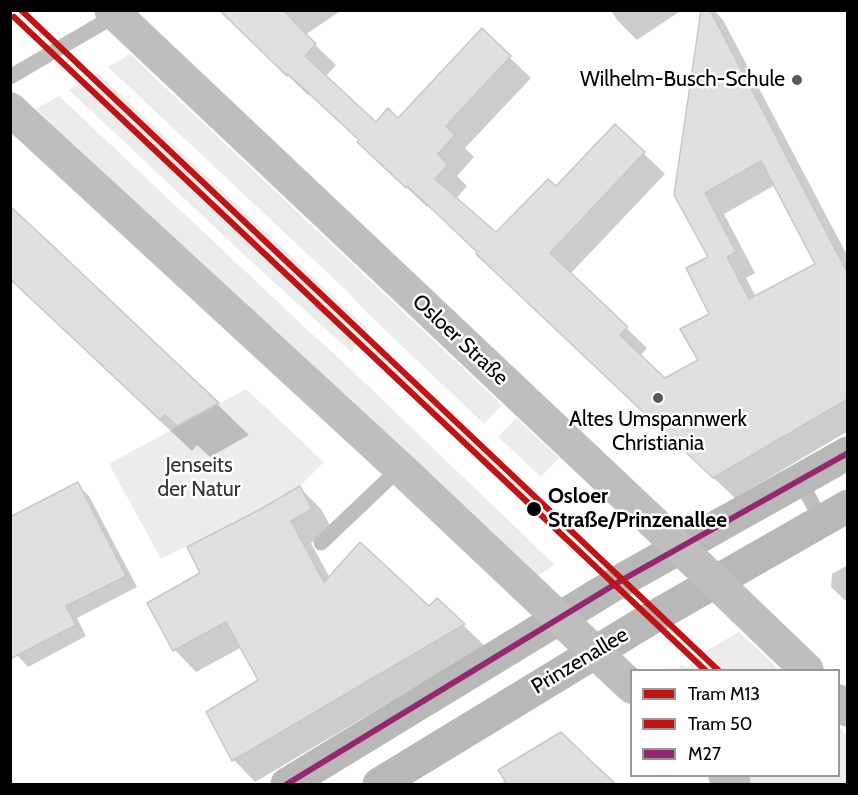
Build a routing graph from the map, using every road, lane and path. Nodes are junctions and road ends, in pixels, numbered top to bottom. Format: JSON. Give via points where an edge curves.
{"nodes":[{"id":1,"x":114,"y":13,"type":"edge"},
{"id":2,"x":10,"y":77,"type":"edge"},
{"id":3,"x":10,"y":109,"type":"edge"},
{"id":4,"x":848,"y":453,"type":"edge"},
{"id":5,"x":400,"y":468,"type":"junction"},
{"id":6,"x":800,"y":480,"type":"junction"},
{"id":7,"x":834,"y":513,"type":"edge"},
{"id":8,"x":321,"y":543,"type":"dead end"},
{"id":9,"x":678,"y":547,"type":"junction"},
{"id":10,"x":714,"y":581,"type":"junction"},
{"id":11,"x":559,"y":618,"type":"junction"},
{"id":12,"x":594,"y":652,"type":"junction"},
{"id":13,"x":806,"y":669,"type":"edge"},
{"id":14,"x":630,"y":685,"type":"edge"},
{"id":15,"x":287,"y":784,"type":"edge"},
{"id":16,"x":379,"y":784,"type":"edge"}],
"edges":[{"from":1,"to":2,"type":"lane"},
{"from":1,"to":9,"type":"main road","name":"Osloer Straße"},
{"from":3,"to":5,"type":"main road"},
{"from":4,"to":6,"type":"main road"},
{"from":5,"to":8,"type":"lane"},
{"from":5,"to":11,"type":"main road"},
{"from":6,"to":7,"type":"lane"},
{"from":6,"to":9,"type":"main road"},
{"from":7,"to":10,"type":"main road","name":"Prinzenallee"},
{"from":9,"to":10,"type":"main road","name":"Osloer Straße"},
{"from":9,"to":11,"type":"main road"},
{"from":10,"to":12,"type":"main road","name":"Prinzenallee"},
{"from":10,"to":13,"type":"main road","name":"Osloer Straße"},
{"from":11,"to":12,"type":"main road"},
{"from":11,"to":15,"type":"main road"},
{"from":12,"to":14,"type":"main road"},
{"from":12,"to":16,"type":"main road","name":"Prinzenallee"}]}
